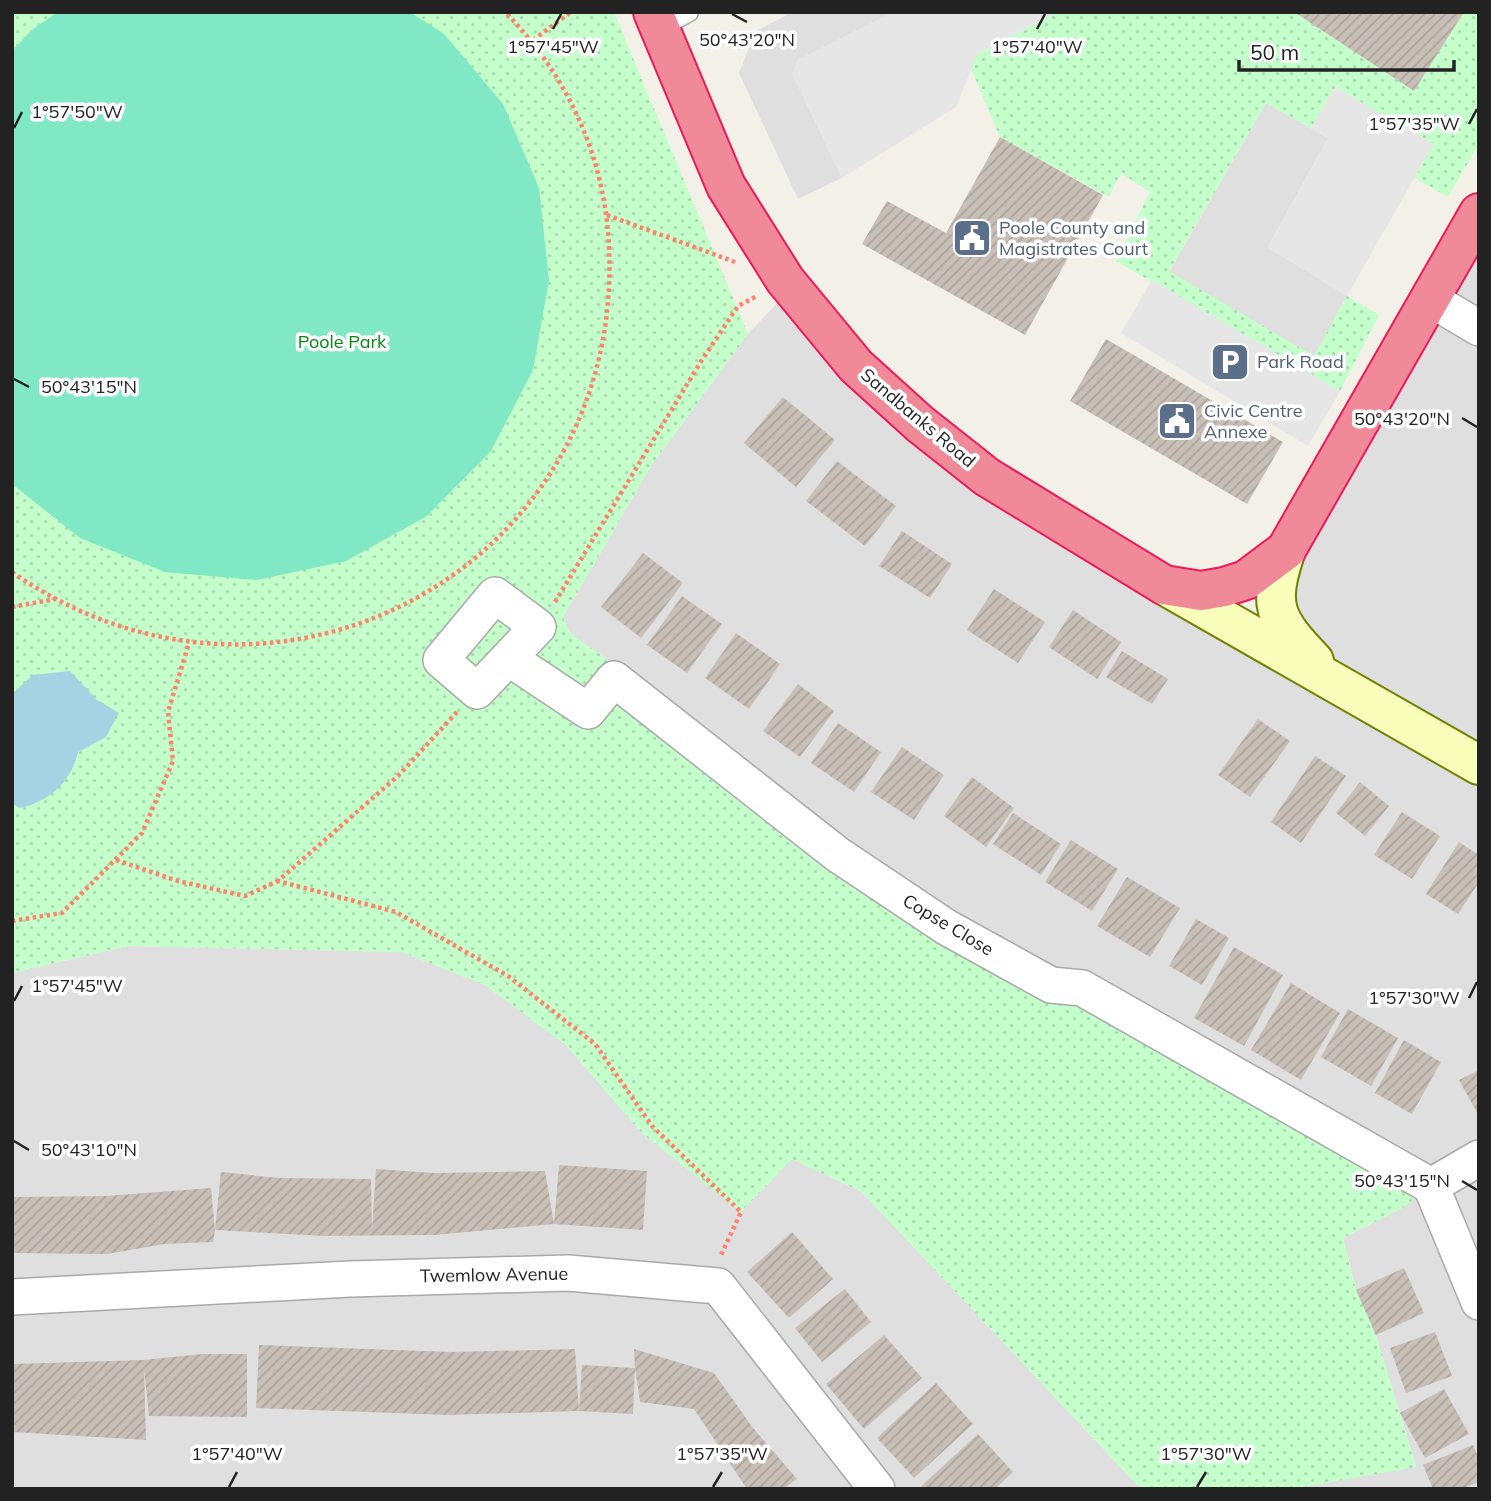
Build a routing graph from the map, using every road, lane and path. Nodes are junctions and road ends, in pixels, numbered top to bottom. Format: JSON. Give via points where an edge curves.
{"nodes":[{"id":1,"x":505,"y":12,"type":"edge"},
{"id":2,"x":571,"y":12,"type":"edge"},
{"id":3,"x":668,"y":17,"type":"edge"},
{"id":4,"x":533,"y":40,"type":"junction"},
{"id":5,"x":1479,"y":213,"type":"edge"},
{"id":6,"x":607,"y":215,"type":"junction"},
{"id":7,"x":785,"y":280,"type":"junction"},
{"id":8,"x":1430,"y":299,"type":"junction"},
{"id":9,"x":1479,"y":328,"type":"edge"},
{"id":10,"x":1286,"y":550,"type":"junction"},
{"id":11,"x":12,"y":572,"type":"edge"},
{"id":12,"x":1164,"y":585,"type":"junction"},
{"id":13,"x":55,"y":599,"type":"junction"},
{"id":14,"x":12,"y":607,"type":"edge"},
{"id":15,"x":538,"y":627,"type":"junction"},
{"id":16,"x":189,"y":643,"type":"junction"},
{"id":17,"x":510,"y":659,"type":"junction"},
{"id":18,"x":1333,"y":680,"type":"junction"},
{"id":19,"x":477,"y":691,"type":"junction"},
{"id":20,"x":1479,"y":765,"type":"edge"},
{"id":21,"x":115,"y":859,"type":"junction"},
{"id":22,"x":278,"y":881,"type":"junction"},
{"id":23,"x":12,"y":921,"type":"edge"},
{"id":24,"x":1479,"y":1158,"type":"edge"},
{"id":25,"x":1431,"y":1186,"type":"junction"},
{"id":26,"x":718,"y":1286,"type":"junction"},
{"id":27,"x":12,"y":1297,"type":"edge"},
{"id":28,"x":1479,"y":1302,"type":"edge"},
{"id":29,"x":877,"y":1489,"type":"edge"}],
"edges":[{"from":1,"to":4,"type":"path"},
{"from":2,"to":4,"type":"path"},
{"from":3,"to":7,"type":"highway","name":"Sandbanks Road","via":[[726,186]]},
{"from":4,"to":6,"type":"path","via":[[581,123]]},
{"from":5,"to":8,"type":"highway"},
{"from":6,"to":7,"type":"path"},
{"from":6,"to":16,"type":"path","via":[[611,292],[599,368],[571,440],[530,504],[503,532],[476,559],[412,602],[341,631],[265,645]]},
{"from":7,"to":12,"type":"highway","name":"Sandbanks Road","via":[[856,366],[920,424],[987,477]]},
{"from":7,"to":15,"type":"path","via":[[738,306]]},
{"from":8,"to":9,"type":"street"},
{"from":8,"to":10,"type":"highway"},
{"from":10,"to":12,"type":"highway","via":[[1246,580],[1224,587],[1201,591]]},
{"from":10,"to":18,"type":"main road","name":"Sandbanks Road","via":[[1276,578],[1275,607],[1293,637]]},
{"from":11,"to":13,"type":"path"},
{"from":12,"to":18,"type":"main road","name":"Sandbanks Road"},
{"from":13,"to":14,"type":"path"},
{"from":13,"to":16,"type":"path","via":[[119,627]]},
{"from":15,"to":17,"type":"street"},
{"from":15,"to":19,"type":"street","via":[[495,595],[440,660]]},
{"from":16,"to":21,"type":"path","via":[[168,712],[173,761],[142,833]]},
{"from":17,"to":19,"type":"street"},
{"from":17,"to":25,"type":"street","name":"Copse Close","via":[[588,711],[614,679],[837,854],[946,927],[1051,985],[1082,988]]},
{"from":18,"to":20,"type":"main road","name":"Sandbanks Road"},
{"from":19,"to":22,"type":"path","via":[[398,776]]},
{"from":21,"to":22,"type":"path","via":[[178,881],[245,896]]},
{"from":21,"to":23,"type":"path","via":[[62,913]]},
{"from":22,"to":26,"type":"path","via":[[397,912],[508,976],[596,1044],[652,1126],[741,1212],[722,1250]]},
{"from":24,"to":25,"type":"street"},
{"from":25,"to":28,"type":"street"},
{"from":26,"to":27,"type":"street","name":"Twemlow Avenue","via":[[568,1273]]},
{"from":26,"to":29,"type":"street"}]}
